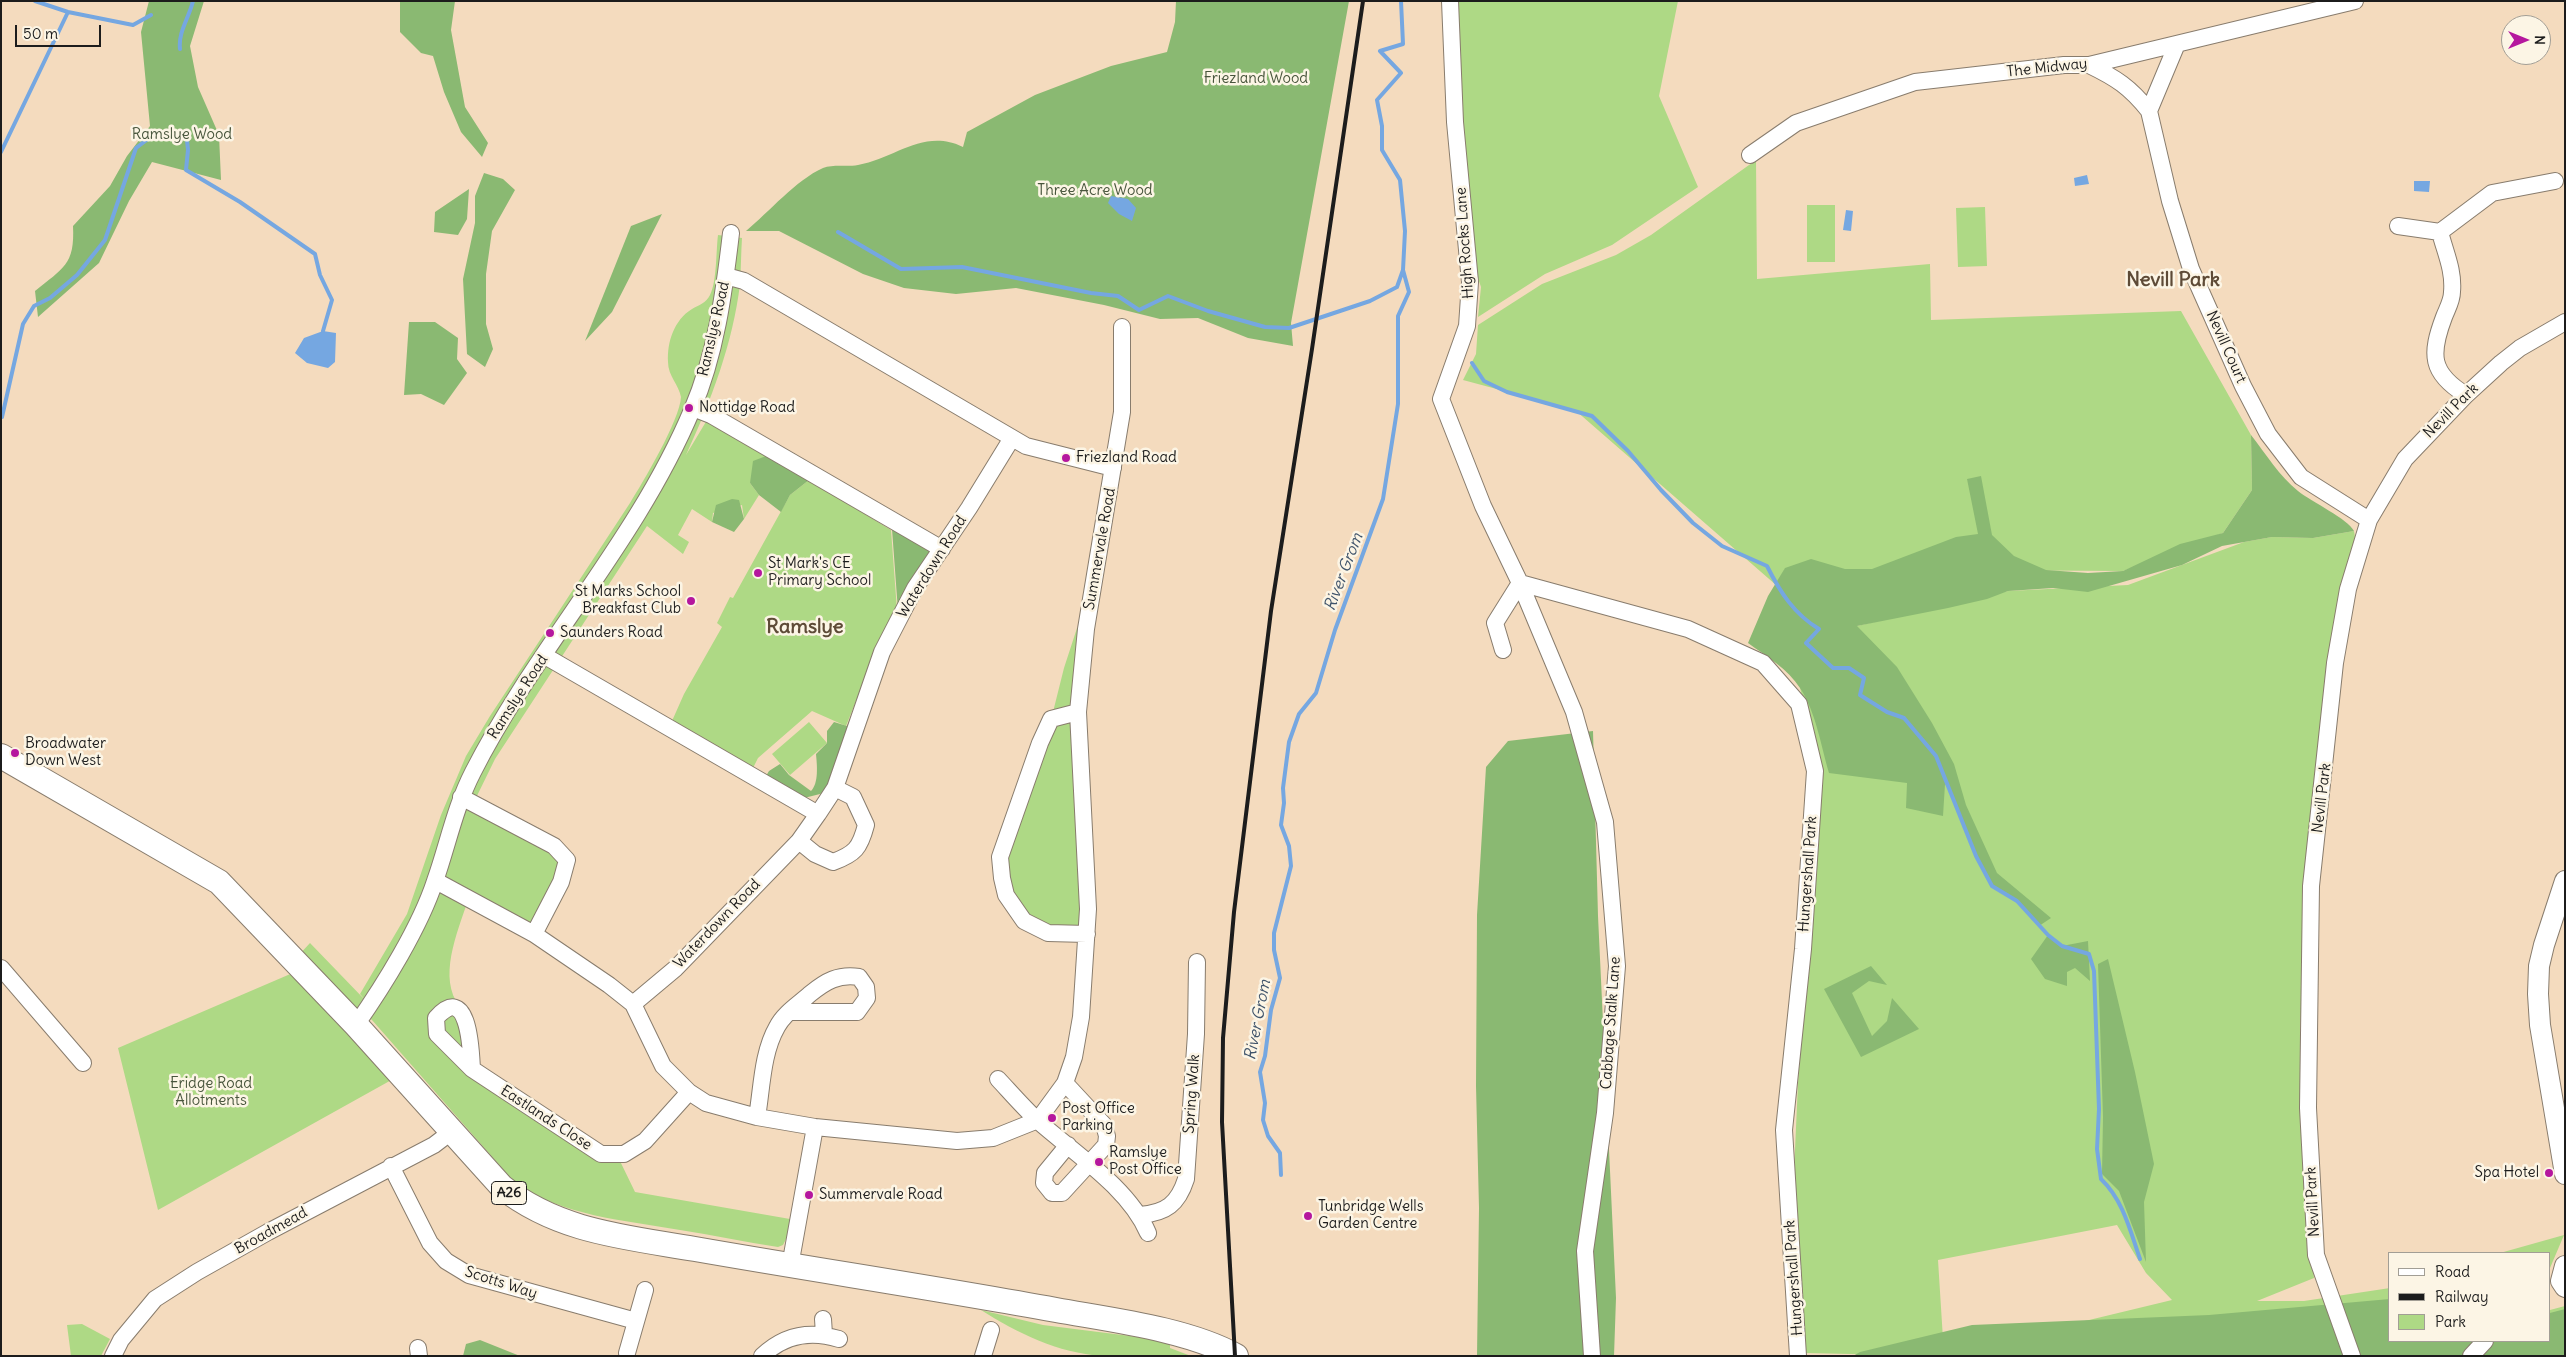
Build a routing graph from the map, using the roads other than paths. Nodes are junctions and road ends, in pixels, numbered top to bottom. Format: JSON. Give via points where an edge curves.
{"nodes":[{"id":1,"x":1450,"y":1,"type":"edge"},
{"id":2,"x":2355,"y":1,"type":"edge"},
{"id":3,"x":2177,"y":44,"type":"junction"},
{"id":4,"x":2090,"y":65,"type":"junction"},
{"id":5,"x":2149,"y":111,"type":"junction"},
{"id":6,"x":1750,"y":155,"type":"dead end"},
{"id":7,"x":2555,"y":181,"type":"dead end"},
{"id":8,"x":2398,"y":226,"type":"dead end"},
{"id":9,"x":2440,"y":232,"type":"junction"},
{"id":10,"x":731,"y":233,"type":"dead end"},
{"id":11,"x":726,"y":276,"type":"junction"},
{"id":12,"x":2565,"y":322,"type":"edge"},
{"id":13,"x":1122,"y":327,"type":"dead end"},
{"id":14,"x":2466,"y":395,"type":"junction"},
{"id":15,"x":693,"y":408,"type":"junction"},
{"id":16,"x":1012,"y":438,"type":"junction"},
{"id":17,"x":1113,"y":468,"type":"junction"},
{"id":18,"x":2369,"y":520,"type":"junction"},
{"id":19,"x":942,"y":549,"type":"junction"},
{"id":20,"x":1520,"y":584,"type":"junction"},
{"id":21,"x":1503,"y":650,"type":"dead end"},
{"id":22,"x":545,"y":656,"type":"junction"},
{"id":23,"x":1078,"y":712,"type":"junction"},
{"id":24,"x":4,"y":761,"type":"edge"},
{"id":25,"x":835,"y":788,"type":"junction"},
{"id":26,"x":461,"y":797,"type":"junction"},
{"id":27,"x":818,"y":814,"type":"junction"},
{"id":28,"x":799,"y":841,"type":"junction"},
{"id":29,"x":2565,"y":880,"type":"edge"},
{"id":30,"x":436,"y":881,"type":"junction"},
{"id":31,"x":534,"y":934,"type":"junction"},
{"id":32,"x":1087,"y":934,"type":"junction"},
{"id":33,"x":1197,"y":962,"type":"dead end"},
{"id":34,"x":1,"y":968,"type":"edge"},
{"id":35,"x":633,"y":1004,"type":"junction"},
{"id":36,"x":789,"y":1012,"type":"dead end"},
{"id":37,"x":356,"y":1025,"type":"junction"},
{"id":38,"x":83,"y":1063,"type":"dead end"},
{"id":39,"x":472,"y":1069,"type":"dead end"},
{"id":40,"x":998,"y":1079,"type":"dead end"},
{"id":41,"x":1065,"y":1083,"type":"junction"},
{"id":42,"x":688,"y":1092,"type":"junction"},
{"id":43,"x":757,"y":1118,"type":"junction"},
{"id":44,"x":1038,"y":1120,"type":"junction"},
{"id":45,"x":815,"y":1127,"type":"junction"},
{"id":46,"x":452,"y":1132,"type":"junction"},
{"id":47,"x":1068,"y":1145,"type":"junction"},
{"id":48,"x":1089,"y":1163,"type":"junction"},
{"id":49,"x":391,"y":1166,"type":"junction"},
{"id":50,"x":2565,"y":1174,"type":"edge"},
{"id":51,"x":1140,"y":1215,"type":"junction"},
{"id":52,"x":1148,"y":1233,"type":"dead end"},
{"id":53,"x":790,"y":1266,"type":"junction"},
{"id":54,"x":645,"y":1290,"type":"dead end"},
{"id":55,"x":636,"y":1321,"type":"junction"},
{"id":56,"x":991,"y":1330,"type":"dead end"},
{"id":57,"x":829,"y":1331,"type":"dead end"},
{"id":58,"x":2484,"y":1342,"type":"edge"},
{"id":59,"x":627,"y":1353,"type":"dead end"},
{"id":60,"x":113,"y":1356,"type":"edge"},
{"id":61,"x":762,"y":1356,"type":"edge"},
{"id":62,"x":983,"y":1356,"type":"edge"},
{"id":63,"x":1236,"y":1356,"type":"edge"},
{"id":64,"x":1592,"y":1356,"type":"edge"},
{"id":65,"x":1798,"y":1356,"type":"edge"},
{"id":66,"x":2352,"y":1356,"type":"edge"},
{"id":67,"x":2470,"y":1356,"type":"edge"}],
"edges":[{"from":1,"to":20,"type":"street","name":"High Rocks Lane","via":[[1455,122],[1470,282],[1467,326],[1441,399],[1483,506]]},
{"from":2,"to":3,"type":"street","name":"The Midway"},
{"from":3,"to":4,"type":"street","name":"The Midway"},
{"from":3,"to":5,"type":"street"},
{"from":4,"to":5,"type":"street","via":[[2130,88]]},
{"from":4,"to":6,"type":"street","name":"The Midway","via":[[2064,65],[1915,82],[1796,122]]},
{"from":5,"to":18,"type":"street","name":"Nevill Court","via":[[2170,201],[2192,269],[2243,386],[2268,434],[2301,477]]},
{"from":7,"to":9,"type":"street","via":[[2492,193]]},
{"from":8,"to":9,"type":"street"},
{"from":9,"to":14,"type":"street","via":[[2451,266],[2452,298],[2436,341],[2435,353],[2444,379]]},
{"from":10,"to":11,"type":"street","name":"Ramslye Road"},
{"from":11,"to":15,"type":"street","name":"Ramslye Road","via":[[709,360]]},
{"from":11,"to":16,"type":"street","via":[[744,281]]},
{"from":12,"to":14,"type":"street","name":"Nevill Park","via":[[2520,348]]},
{"from":13,"to":17,"type":"street","name":"Summervale Road","via":[[1122,412]]},
{"from":14,"to":18,"type":"street","name":"Nevill Park","via":[[2405,459]]},
{"from":15,"to":19,"type":"street","via":[[712,415]]},
{"from":15,"to":22,"type":"street","name":"Ramslye Road","via":[[648,500]]},
{"from":16,"to":17,"type":"street","via":[[1026,446]]},
{"from":16,"to":19,"type":"street","name":"Waterdown Road"},
{"from":17,"to":23,"type":"street","name":"Summervale Road","via":[[1086,629]]},
{"from":18,"to":66,"type":"street","name":"Nevill Park","via":[[2348,589],[2335,663],[2311,894],[2308,1108],[2316,1255]]},
{"from":19,"to":25,"type":"street","name":"Waterdown Road","via":[[915,588],[882,652]]},
{"from":20,"to":21,"type":"street","via":[[1495,623]]},
{"from":20,"to":64,"type":"street","name":"Cabbage Stalk Lane","via":[[1574,712],[1605,822],[1618,966],[1605,1114],[1585,1251]]},
{"from":20,"to":65,"type":"street","name":"Hungershall Park","via":[[1688,629],[1763,663],[1799,704],[1815,771],[1803,949],[1784,1130]]},
{"from":22,"to":26,"type":"street","name":"Ramslye Road","via":[[497,727]]},
{"from":22,"to":27,"type":"street"},
{"from":23,"to":32,"type":"street","name":"Summervale Road"},
{"from":23,"to":32,"type":"street","via":[[1050,719],[1000,857],[1006,895],[1024,921],[1048,933]]},
{"from":24,"to":37,"type":"highway","number":"A26","via":[[219,882]]},
{"from":25,"to":27,"type":"street","name":"Waterdown Road"},
{"from":25,"to":28,"type":"street","via":[[854,797],[866,826],[861,844],[848,856],[833,862],[815,854]]},
{"from":26,"to":30,"type":"street","name":"Ramslye Road"},
{"from":26,"to":31,"type":"street","via":[[554,846],[567,860],[561,882]]},
{"from":27,"to":28,"type":"street","name":"Waterdown Road"},
{"from":28,"to":35,"type":"street","name":"Waterdown Road","via":[[676,968]]},
{"from":29,"to":50,"type":"main road","via":[[2544,944],[2538,994],[2540,1025]]},
{"from":30,"to":31,"type":"street"},
{"from":30,"to":37,"type":"street","name":"Ramslye Road","via":[[390,971]]},
{"from":31,"to":35,"type":"street"},
{"from":32,"to":41,"type":"street","name":"Summervale Road","via":[[1081,1017],[1074,1057]]},
{"from":33,"to":51,"type":"street","name":"Spring Walk","via":[[1189,1033],[1186,1180],[1181,1196],[1168,1208]]},
{"from":34,"to":38,"type":"street"},
{"from":35,"to":42,"type":"street","via":[[662,1066]]},
{"from":36,"to":43,"type":"street","via":[[769,1044]]},
{"from":37,"to":46,"type":"highway","number":"A26"},
{"from":39,"to":42,"type":"street","name":"Eastlands Close","via":[[601,1154],[624,1154],[645,1141]]},
{"from":40,"to":44,"type":"street"},
{"from":41,"to":44,"type":"street","name":"Summervale Road"},
{"from":41,"to":48,"type":"street","via":[[1104,1125],[1106,1145]]},
{"from":42,"to":43,"type":"street","via":[[706,1104]]},
{"from":43,"to":45,"type":"street"},
{"from":44,"to":45,"type":"street","via":[[993,1138],[957,1141]]},
{"from":44,"to":47,"type":"street"},
{"from":45,"to":53,"type":"street"},
{"from":46,"to":49,"type":"street","name":"Broadmead","via":[[434,1145]]},
{"from":46,"to":53,"type":"highway","number":"A26","via":[[502,1187],[523,1204],[548,1217],[599,1233]]},
{"from":47,"to":48,"type":"street"},
{"from":47,"to":48,"type":"street","via":[[1045,1174],[1044,1183],[1052,1193],[1062,1193]]},
{"from":48,"to":51,"type":"street"},
{"from":49,"to":55,"type":"street","name":"Scotts Way","via":[[430,1243],[446,1261],[470,1275]]},
{"from":49,"to":60,"type":"street","name":"Broadmead","via":[[260,1236],[155,1299],[121,1340]]},
{"from":51,"to":52,"type":"street"},
{"from":53,"to":63,"type":"highway","number":"A26","via":[[892,1280],[1108,1319],[1186,1337]]},
{"from":54,"to":55,"type":"street"},
{"from":55,"to":59,"type":"street"},
{"from":56,"to":62,"type":"street"},
{"from":57,"to":61,"type":"street","via":[[785,1339]]},
{"from":58,"to":67,"type":"street"}]}
